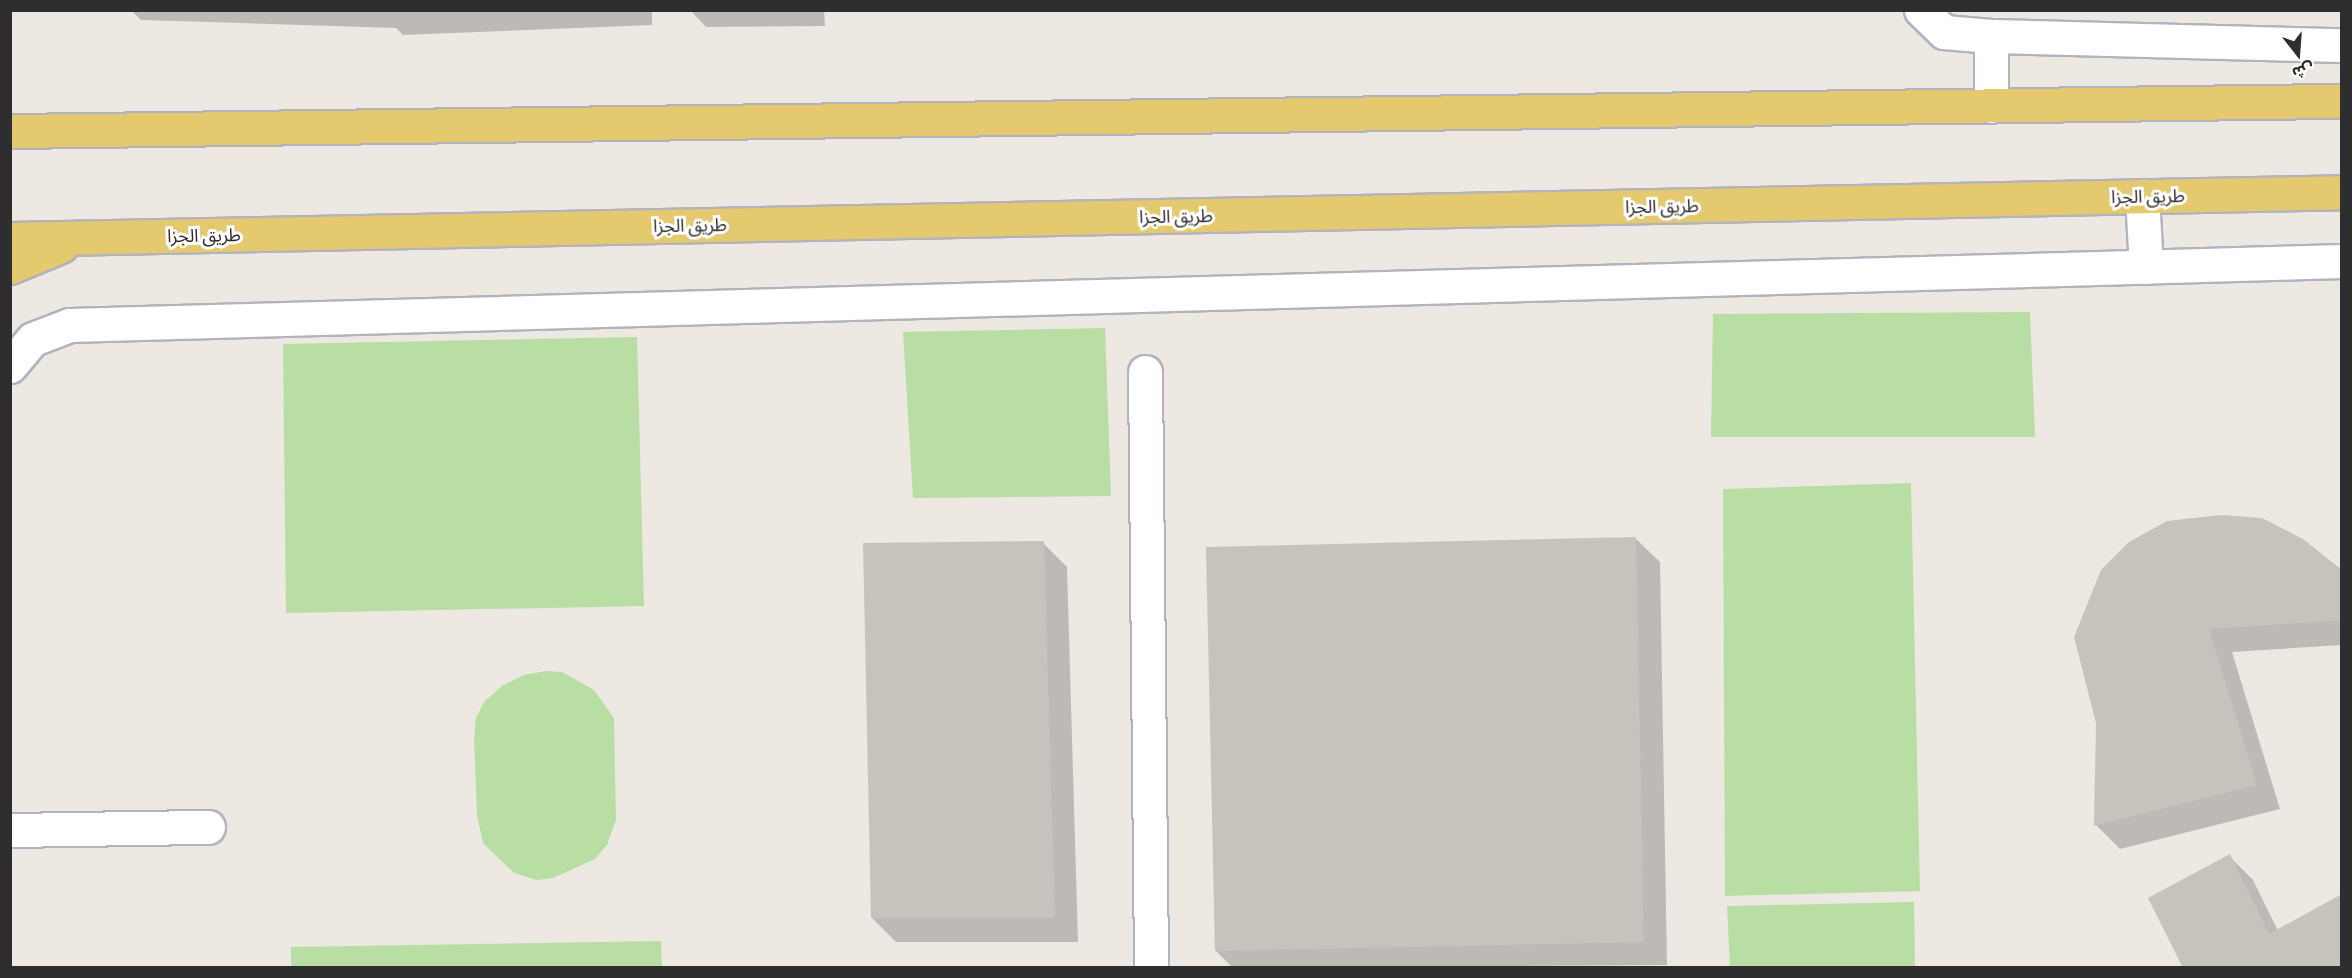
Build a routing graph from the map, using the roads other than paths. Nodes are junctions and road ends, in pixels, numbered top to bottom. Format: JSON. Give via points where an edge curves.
{"nodes":[{"id":1,"x":1921,"y":10,"type":"edge"},
{"id":2,"x":1991,"y":36,"type":"junction"},
{"id":3,"x":2342,"y":45,"type":"edge"},
{"id":4,"x":2342,"y":101,"type":"edge"},
{"id":5,"x":1991,"y":106,"type":"junction"},
{"id":6,"x":10,"y":112,"type":"edge"},
{"id":7,"x":73,"y":130,"type":"junction"},
{"id":8,"x":10,"y":131,"type":"edge"},
{"id":9,"x":2342,"y":192,"type":"edge"},
{"id":10,"x":2142,"y":196,"type":"junction"},
{"id":11,"x":96,"y":238,"type":"junction"},
{"id":12,"x":10,"y":239,"type":"edge"},
{"id":13,"x":2342,"y":261,"type":"edge"},
{"id":14,"x":10,"y":267,"type":"edge"},
{"id":15,"x":2146,"y":267,"type":"junction"},
{"id":16,"x":10,"y":366,"type":"edge"},
{"id":17,"x":1145,"y":372,"type":"dead end"},
{"id":18,"x":208,"y":827,"type":"dead end"},
{"id":19,"x":10,"y":830,"type":"edge"},
{"id":20,"x":1151,"y":968,"type":"edge"}],
"edges":[{"from":1,"to":2,"type":"lane","via":[[1944,32]]},
{"from":2,"to":3,"type":"lane"},
{"from":2,"to":5,"type":"lane"},
{"from":4,"to":5,"type":"main road"},
{"from":5,"to":7,"type":"main road"},
{"from":6,"to":7,"type":"main road"},
{"from":7,"to":8,"type":"main road"},
{"from":9,"to":10,"type":"main road","name":"طريق الجزا"},
{"from":10,"to":11,"type":"main road","name":"طريق الجزا"},
{"from":10,"to":15,"type":"lane"},
{"from":11,"to":12,"type":"main road","name":"طريق الجزا"},
{"from":11,"to":14,"type":"main road","via":[[64,245]]},
{"from":13,"to":15,"type":"lane"},
{"from":15,"to":16,"type":"lane","via":[[69,325],[33,339]]},
{"from":17,"to":20,"type":"lane"},
{"from":18,"to":19,"type":"lane"}]}
